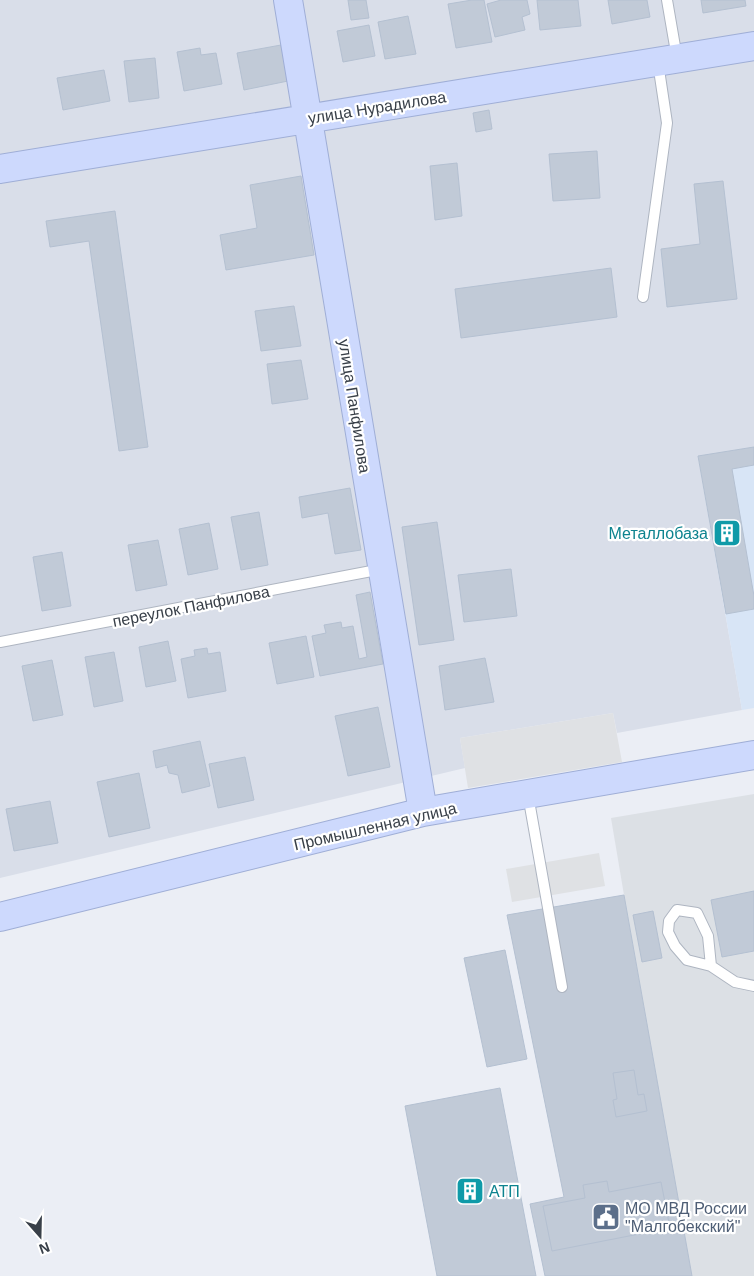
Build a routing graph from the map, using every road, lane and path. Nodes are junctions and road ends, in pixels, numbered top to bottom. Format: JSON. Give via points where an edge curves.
{"nodes":[{"id":1,"x":288,"y":0,"type":"edge"},
{"id":2,"x":667,"y":0,"type":"edge"},
{"id":3,"x":754,"y":46,"type":"edge"},
{"id":4,"x":668,"y":60,"type":"junction"},
{"id":5,"x":307,"y":119,"type":"junction"},
{"id":6,"x":0,"y":169,"type":"edge"},
{"id":7,"x":643,"y":297,"type":"dead end"},
{"id":8,"x":382,"y":569,"type":"junction"},
{"id":9,"x":0,"y":642,"type":"edge"},
{"id":10,"x":754,"y":755,"type":"edge"},
{"id":11,"x":528,"y":794,"type":"junction"},
{"id":12,"x":422,"y":812,"type":"junction"},
{"id":13,"x":0,"y":917,"type":"edge"},
{"id":14,"x":710,"y":966,"type":"junction"},
{"id":15,"x":562,"y":987,"type":"dead end"},
{"id":16,"x":753,"y":988,"type":"edge"}],
"edges":[{"from":1,"to":5,"type":"street","name":"улица Панфилова"},
{"from":2,"to":4,"type":"lane"},
{"from":3,"to":4,"type":"street","name":"улица Нурадилова"},
{"from":4,"to":5,"type":"street","name":"улица Нурадилова"},
{"from":4,"to":7,"type":"lane","via":[[666,123]]},
{"from":5,"to":6,"type":"street","name":"улица Нурадилова"},
{"from":5,"to":8,"type":"street","name":"улица Панфилова"},
{"from":8,"to":9,"type":"lane","name":"переулок Панфилова"},
{"from":8,"to":12,"type":"street","name":"улица Панфилова"},
{"from":10,"to":11,"type":"street","name":"Промышленная улица"},
{"from":11,"to":12,"type":"street","name":"Промышленная улица"},
{"from":11,"to":15,"type":"lane"},
{"from":12,"to":13,"type":"street","name":"Промышленная улица"},
{"from":14,"to":14,"type":"lane","via":[[708,936],[697,913],[676,910],[669,921],[668,932],[675,946],[687,960]]},
{"from":14,"to":16,"type":"lane","via":[[735,982]]}]}
